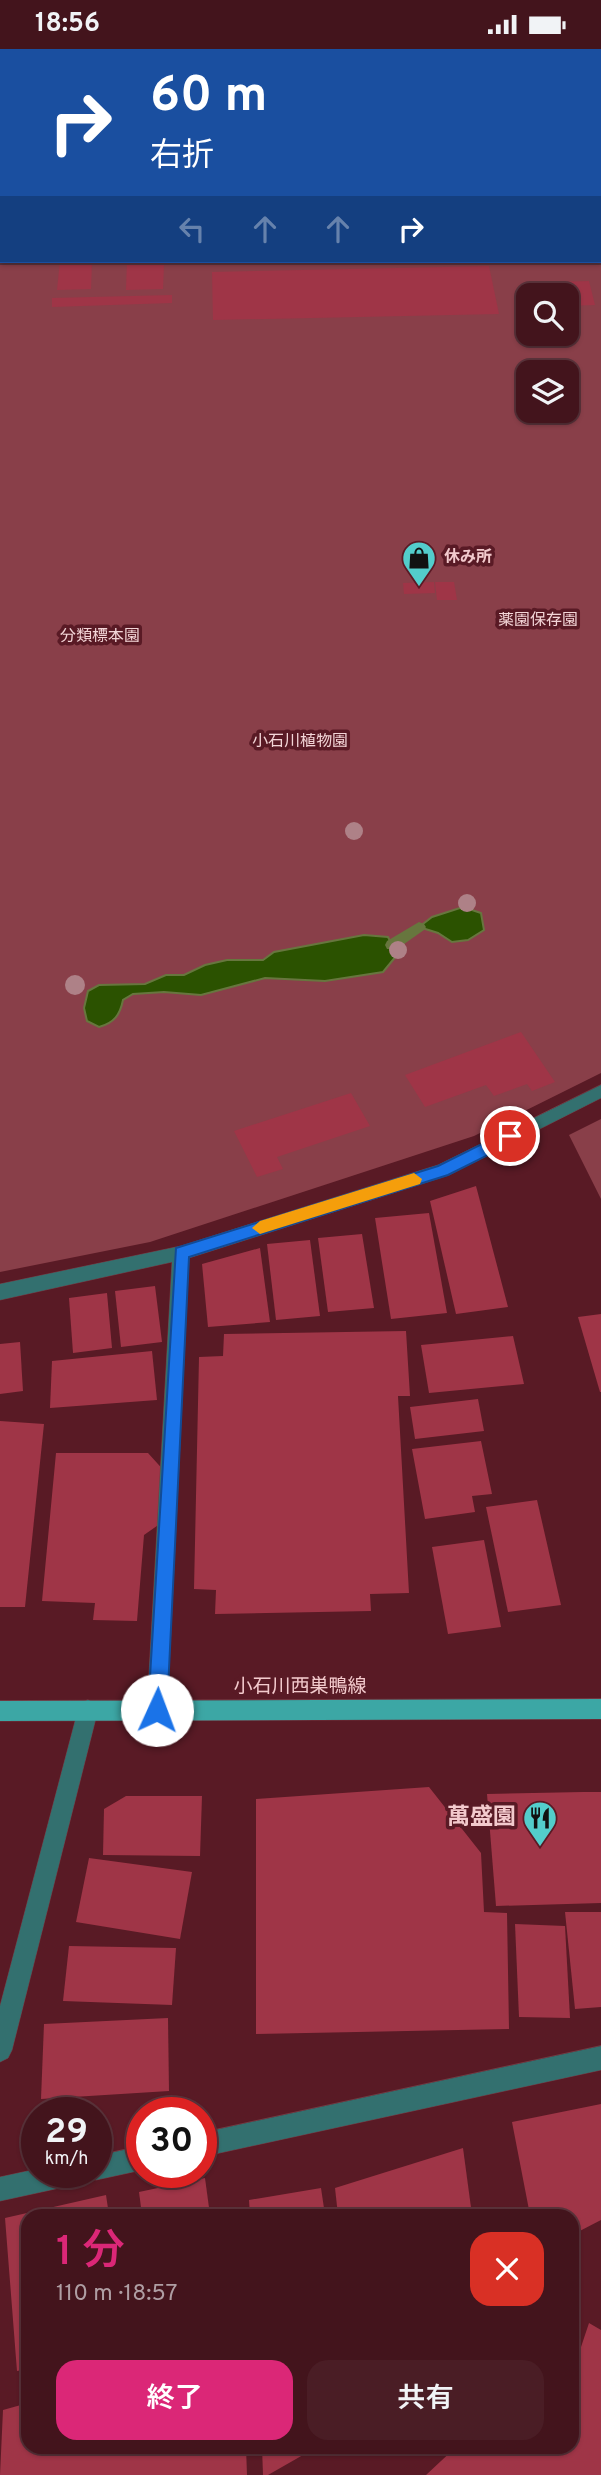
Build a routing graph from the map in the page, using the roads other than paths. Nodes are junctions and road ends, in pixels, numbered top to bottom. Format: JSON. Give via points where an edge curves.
{"nodes":[{"id":1,"x":601,"y":1091,"type":"edge"},
{"id":2,"x":181,"y":1253,"type":"junction"},
{"id":3,"x":0,"y":1292,"type":"edge"},
{"id":4,"x":601,"y":1709,"type":"edge"},
{"id":5,"x":88,"y":1710,"type":"junction"},
{"id":6,"x":157,"y":1710,"type":"junction"},
{"id":7,"x":0,"y":1711,"type":"edge"},
{"id":8,"x":0,"y":2050,"type":"edge"},
{"id":9,"x":601,"y":2058,"type":"edge"},
{"id":10,"x":217,"y":2142,"type":"edge"},
{"id":11,"x":21,"y":2184,"type":"edge"},
{"id":12,"x":0,"y":2189,"type":"edge"}],
"edges":[{"from":1,"to":2,"type":"street","via":[[443,1170]]},
{"from":2,"to":3,"type":"street"},
{"from":2,"to":6,"type":"street"},
{"from":4,"to":6,"type":"main road","name":"小石川西巣鴨線"},
{"from":5,"to":6,"type":"main road","name":"小石川西巣鴨線"},
{"from":5,"to":7,"type":"main road","name":"小石川西巣鴨線"},
{"from":5,"to":8,"type":"street"},
{"from":9,"to":10,"type":"street"},
{"from":11,"to":12,"type":"street"}]}
